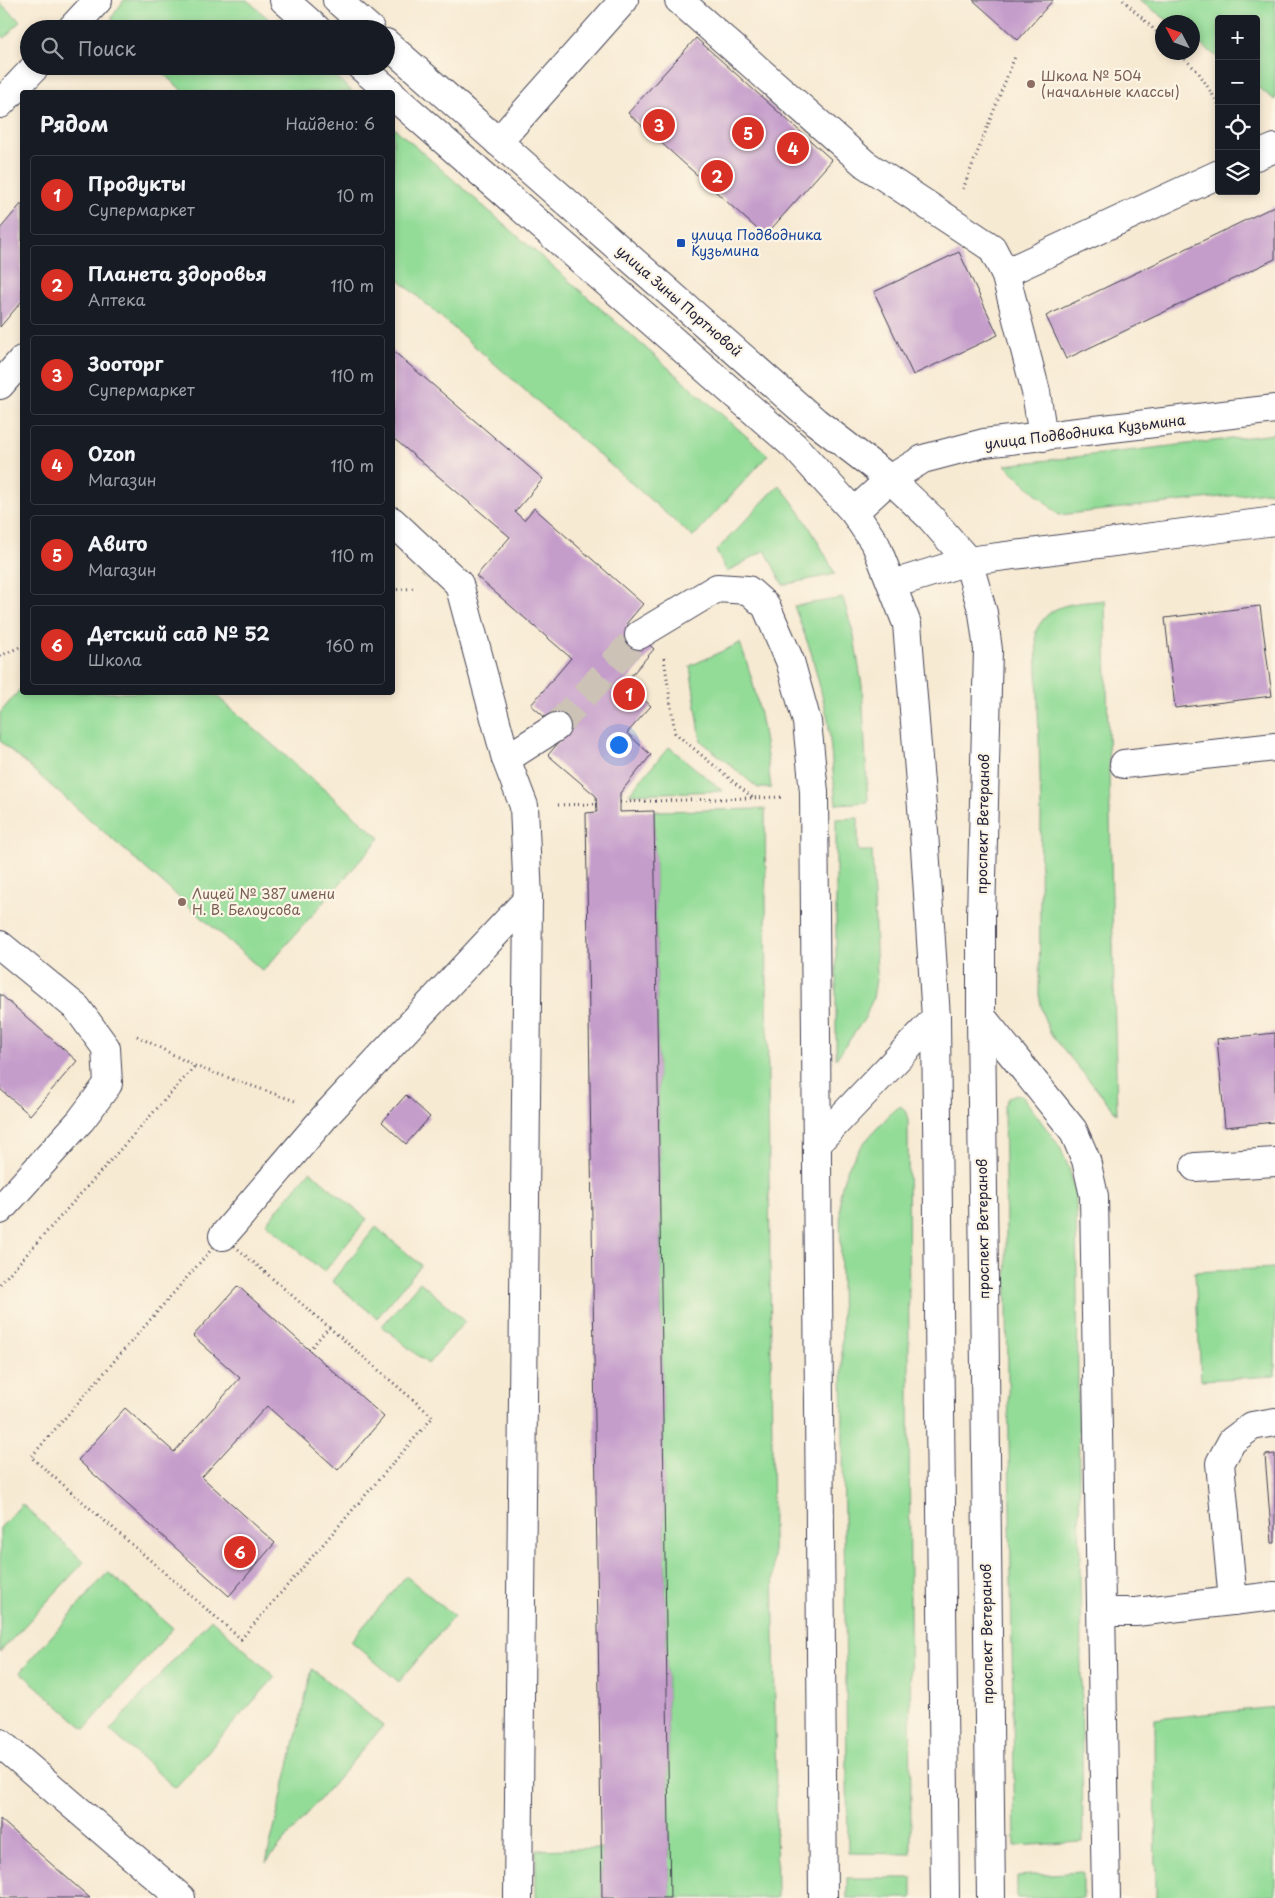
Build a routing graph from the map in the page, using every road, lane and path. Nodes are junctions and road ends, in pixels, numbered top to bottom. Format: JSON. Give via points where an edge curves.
{"nodes":[{"id":1,"x":98,"y":0,"type":"edge"},
{"id":2,"x":284,"y":0,"type":"edge"},
{"id":3,"x":337,"y":0,"type":"edge"},
{"id":4,"x":624,"y":0,"type":"edge"},
{"id":5,"x":679,"y":0,"type":"edge"},
{"id":6,"x":1123,"y":0,"type":"edge"},
{"id":7,"x":80,"y":20,"type":"edge"},
{"id":8,"x":307,"y":20,"type":"edge"},
{"id":9,"x":360,"y":20,"type":"edge"},
{"id":10,"x":1155,"y":30,"type":"edge"},
{"id":11,"x":395,"y":51,"type":"edge"},
{"id":12,"x":1016,"y":54,"type":"dead end"},
{"id":13,"x":1186,"y":60,"type":"edge"},
{"id":14,"x":27,"y":75,"type":"edge"},
{"id":15,"x":370,"y":75,"type":"edge"},
{"id":16,"x":388,"y":90,"type":"edge"},
{"id":17,"x":395,"y":98,"type":"edge"},
{"id":18,"x":1215,"y":99,"type":"edge"},
{"id":19,"x":0,"y":104,"type":"edge"},
{"id":20,"x":498,"y":142,"type":"junction"},
{"id":21,"x":1275,"y":148,"type":"edge"},
{"id":22,"x":1260,"y":154,"type":"edge"},
{"id":23,"x":1215,"y":176,"type":"edge"},
{"id":24,"x":954,"y":224,"type":"junction"},
{"id":25,"x":1005,"y":272,"type":"junction"},
{"id":26,"x":20,"y":362,"type":"edge"},
{"id":27,"x":0,"y":386,"type":"edge"},
{"id":28,"x":1275,"y":409,"type":"edge"},
{"id":29,"x":1043,"y":437,"type":"junction"},
{"id":30,"x":890,"y":479,"type":"junction"},
{"id":31,"x":854,"y":512,"type":"junction"},
{"id":32,"x":1275,"y":521,"type":"edge"},
{"id":33,"x":395,"y":524,"type":"edge"},
{"id":34,"x":968,"y":562,"type":"junction"},
{"id":35,"x":893,"y":584,"type":"junction"},
{"id":36,"x":649,"y":629,"type":"joint"},
{"id":37,"x":20,"y":647,"type":"edge"},
{"id":38,"x":0,"y":656,"type":"edge"},
{"id":39,"x":556,"y":727,"type":"tunnel mouth"},
{"id":40,"x":1275,"y":746,"type":"edge"},
{"id":41,"x":506,"y":759,"type":"junction"},
{"id":42,"x":1124,"y":764,"type":"dead end"},
{"id":43,"x":782,"y":797,"type":"dead end"},
{"id":44,"x":753,"y":798,"type":"junction"},
{"id":45,"x":620,"y":802,"type":"dead end"},
{"id":46,"x":597,"y":804,"type":"dead end"},
{"id":47,"x":524,"y":806,"type":"junction"},
{"id":48,"x":528,"y":899,"type":"junction"},
{"id":49,"x":0,"y":945,"type":"edge"},
{"id":50,"x":981,"y":1016,"type":"junction"},
{"id":51,"x":936,"y":1018,"type":"junction"},
{"id":52,"x":131,"y":1034,"type":"dead end"},
{"id":53,"x":194,"y":1066,"type":"junction"},
{"id":54,"x":328,"y":1113,"type":"junction"},
{"id":55,"x":817,"y":1143,"type":"junction"},
{"id":56,"x":1275,"y":1162,"type":"edge"},
{"id":57,"x":1195,"y":1167,"type":"dead end"},
{"id":58,"x":0,"y":1210,"type":"edge"},
{"id":59,"x":223,"y":1236,"type":"junction"},
{"id":60,"x":0,"y":1284,"type":"edge"},
{"id":61,"x":329,"y":1327,"type":"junction"},
{"id":62,"x":310,"y":1350,"type":"dead end"},
{"id":63,"x":1275,"y":1422,"type":"edge"},
{"id":64,"x":1275,"y":1596,"type":"edge"},
{"id":65,"x":1233,"y":1601,"type":"junction"},
{"id":66,"x":1102,"y":1612,"type":"junction"},
{"id":67,"x":0,"y":1743,"type":"edge"},
{"id":68,"x":181,"y":1898,"type":"edge"},
{"id":69,"x":518,"y":1898,"type":"edge"},
{"id":70,"x":823,"y":1898,"type":"edge"},
{"id":71,"x":945,"y":1898,"type":"edge"},
{"id":72,"x":991,"y":1898,"type":"edge"},
{"id":73,"x":1106,"y":1898,"type":"edge"}],
"edges":[{"from":1,"to":7,"type":"main road"},
{"from":2,"to":8,"type":"main road"},
{"from":3,"to":9,"type":"main road"},
{"from":4,"to":20,"type":"main road"},
{"from":5,"to":24,"type":"main road","via":[[864,164]]},
{"from":6,"to":10,"type":"path"},
{"from":11,"to":20,"type":"main road","name":"улица Зины Портновой"},
{"from":12,"to":24,"type":"path","via":[[963,191]]},
{"from":13,"to":18,"type":"path","via":[[1199,73]]},
{"from":14,"to":19,"type":"main road"},
{"from":15,"to":16,"type":"main road"},
{"from":17,"to":31,"type":"main road","via":[[794,446]]},
{"from":20,"to":30,"type":"main road","name":"улица Зины Портновой","via":[[816,422]]},
{"from":21,"to":22,"type":"main road"},
{"from":23,"to":25,"type":"main road"},
{"from":24,"to":25,"type":"main road","via":[[992,248]]},
{"from":25,"to":29,"type":"main road","via":[[1036,392]]},
{"from":26,"to":27,"type":"main road"},
{"from":28,"to":29,"type":"main road","name":"улица Подводника Кузьмина"},
{"from":29,"to":30,"type":"main road","name":"улица Подводника Кузьмина","via":[[984,442],[923,459]]},
{"from":30,"to":31,"type":"main road","name":"улица Подводника Кузьмина"},
{"from":30,"to":34,"type":"main road","name":"улица Зины Портновой","via":[[930,517]]},
{"from":31,"to":35,"type":"main road","via":[[876,544]]},
{"from":32,"to":34,"type":"main road"},
{"from":33,"to":41,"type":"main road","via":[[459,584]]},
{"from":34,"to":35,"type":"main road"},
{"from":34,"to":50,"type":"main road","name":"проспект Ветеранов","via":[[983,613],[988,650]]},
{"from":35,"to":51,"type":"main road","via":[[907,624]]},
{"from":36,"to":44,"type":"path","via":[[675,733]]},
{"from":36,"to":55,"type":"main road","via":[[717,588],[748,590],[766,606],[790,661],[807,722],[814,792]]},
{"from":37,"to":38,"type":"path"},
{"from":39,"to":41,"type":"main road"},
{"from":40,"to":42,"type":"main road"},
{"from":41,"to":47,"type":"main road"},
{"from":43,"to":44,"type":"path"},
{"from":44,"to":45,"type":"path"},
{"from":46,"to":47,"type":"path"},
{"from":47,"to":48,"type":"main road"},
{"from":48,"to":54,"type":"main road"},
{"from":48,"to":69,"type":"main road"},
{"from":49,"to":58,"type":"main road","via":[[78,1008],[106,1048],[108,1084],[81,1120]]},
{"from":50,"to":66,"type":"main road","via":[[1073,1130],[1086,1160],[1094,1196]]},
{"from":50,"to":72,"type":"main road","name":"проспект Ветеранов"},
{"from":51,"to":55,"type":"main road"},
{"from":51,"to":71,"type":"main road"},
{"from":52,"to":53,"type":"path"},
{"from":53,"to":54,"type":"path"},
{"from":53,"to":60,"type":"path"},
{"from":54,"to":59,"type":"main road"},
{"from":55,"to":70,"type":"main road"},
{"from":56,"to":57,"type":"main road"},
{"from":59,"to":61,"type":"path"},
{"from":59,"to":61,"type":"path","via":[[31,1457],[241,1639],[433,1417]]},
{"from":61,"to":62,"type":"path"},
{"from":63,"to":65,"type":"main road","via":[[1252,1426],[1232,1441],[1220,1463]]},
{"from":64,"to":65,"type":"main road"},
{"from":65,"to":66,"type":"main road","via":[[1136,1612]]},
{"from":66,"to":73,"type":"main road"},
{"from":67,"to":68,"type":"main road"}]}
